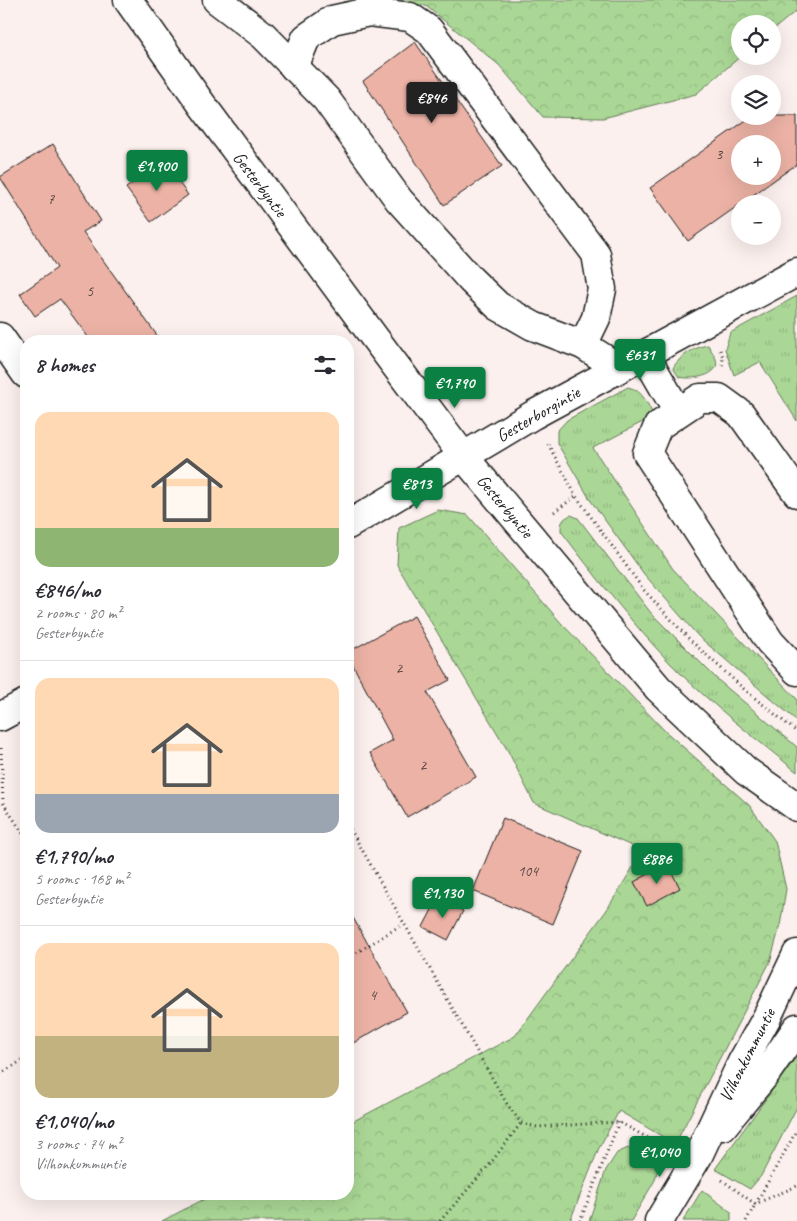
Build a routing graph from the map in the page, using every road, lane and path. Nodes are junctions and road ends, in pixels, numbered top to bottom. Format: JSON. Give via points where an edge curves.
{"nodes":[{"id":1,"x":128,"y":0,"type":"edge"},
{"id":2,"x":217,"y":0,"type":"edge"},
{"id":3,"x":294,"y":67,"type":"junction"},
{"id":4,"x":797,"y":272,"type":"edge"},
{"id":5,"x":708,"y":320,"type":"junction"},
{"id":6,"x":0,"y":337,"type":"edge"},
{"id":7,"x":584,"y":345,"type":"junction"},
{"id":8,"x":645,"y":355,"type":"junction"},
{"id":9,"x":20,"y":365,"type":"edge"},
{"id":10,"x":620,"y":368,"type":"junction"},
{"id":11,"x":719,"y":398,"type":"junction"},
{"id":12,"x":678,"y":412,"type":"junction"},
{"id":13,"x":533,"y":415,"type":"junction"},
{"id":14,"x":464,"y":457,"type":"junction"},
{"id":15,"x":797,"y":493,"type":"edge"},
{"id":16,"x":354,"y":522,"type":"edge"},
{"id":17,"x":797,"y":671,"type":"edge"},
{"id":18,"x":20,"y":709,"type":"edge"},
{"id":19,"x":0,"y":728,"type":"edge"},
{"id":20,"x":797,"y":732,"type":"edge"},
{"id":21,"x":2,"y":804,"type":"edge"},
{"id":22,"x":797,"y":807,"type":"edge"},
{"id":23,"x":20,"y":830,"type":"edge"},
{"id":24,"x":354,"y":836,"type":"edge"},
{"id":25,"x":404,"y":924,"type":"junction"},
{"id":26,"x":354,"y":954,"type":"edge"},
{"id":27,"x":797,"y":954,"type":"edge"},
{"id":28,"x":797,"y":1028,"type":"edge"},
{"id":29,"x":20,"y":1062,"type":"edge"},
{"id":30,"x":0,"y":1074,"type":"edge"},
{"id":31,"x":619,"y":1122,"type":"junction"},
{"id":32,"x":521,"y":1123,"type":"junction"},
{"id":33,"x":797,"y":1130,"type":"edge"},
{"id":34,"x":666,"y":1148,"type":"dead end"},
{"id":35,"x":698,"y":1156,"type":"junction"},
{"id":36,"x":721,"y":1180,"type":"dead end"},
{"id":37,"x":797,"y":1186,"type":"edge"},
{"id":38,"x":755,"y":1204,"type":"junction"},
{"id":39,"x":440,"y":1221,"type":"edge"},
{"id":40,"x":580,"y":1221,"type":"edge"},
{"id":41,"x":659,"y":1221,"type":"edge"},
{"id":42,"x":746,"y":1221,"type":"edge"}],
"edges":[{"from":1,"to":14,"type":"street","name":"Gesterbyntie","via":[[208,114]]},
{"from":2,"to":3,"type":"street","via":[[263,35]]},
{"from":3,"to":7,"type":"street","via":[[326,99],[399,200],[477,286],[498,306],[532,326]]},
{"from":3,"to":7,"type":"street","via":[[306,38],[332,20],[369,12],[410,17],[428,30],[596,254],[602,289],[596,318]]},
{"from":4,"to":5,"type":"street","name":"Gesterborgintie"},
{"from":5,"to":8,"type":"street","name":"Gesterborgintie"},
{"from":5,"to":11,"type":"path","via":[[723,357]]},
{"from":6,"to":9,"type":"street"},
{"from":7,"to":10,"type":"street"},
{"from":8,"to":10,"type":"street","name":"Gesterborgintie"},
{"from":8,"to":12,"type":"street"},
{"from":10,"to":13,"type":"street","name":"Gesterborgintie"},
{"from":11,"to":12,"type":"street","via":[[700,398]]},
{"from":11,"to":15,"type":"street","via":[[741,414]]},
{"from":12,"to":17,"type":"street","via":[[658,426],[647,453],[770,642]]},
{"from":13,"to":14,"type":"street","name":"Gesterborgintie"},
{"from":13,"to":20,"type":"path","via":[[576,496],[643,589],[690,640]]},
{"from":14,"to":16,"type":"street","name":"Gesterborgintie"},
{"from":14,"to":22,"type":"street","name":"Gesterbyntie","via":[[658,688],[746,772]]},
{"from":18,"to":19,"type":"street"},
{"from":19,"to":21,"type":"path"},
{"from":21,"to":23,"type":"path"},
{"from":24,"to":25,"type":"path"},
{"from":25,"to":26,"type":"path"},
{"from":25,"to":32,"type":"path"},
{"from":27,"to":35,"type":"street","name":"Vilhonkummuntie"},
{"from":28,"to":35,"type":"street","name":"Vilhonkummuntie","via":[[764,1076]]},
{"from":29,"to":30,"type":"path"},
{"from":31,"to":32,"type":"path","via":[[537,1127]]},
{"from":31,"to":34,"type":"path"},
{"from":31,"to":40,"type":"path"},
{"from":32,"to":39,"type":"path"},
{"from":33,"to":38,"type":"path"},
{"from":35,"to":41,"type":"street","name":"Vilhonkummuntie"},
{"from":36,"to":38,"type":"path"},
{"from":37,"to":38,"type":"path"},
{"from":38,"to":42,"type":"path"}]}
